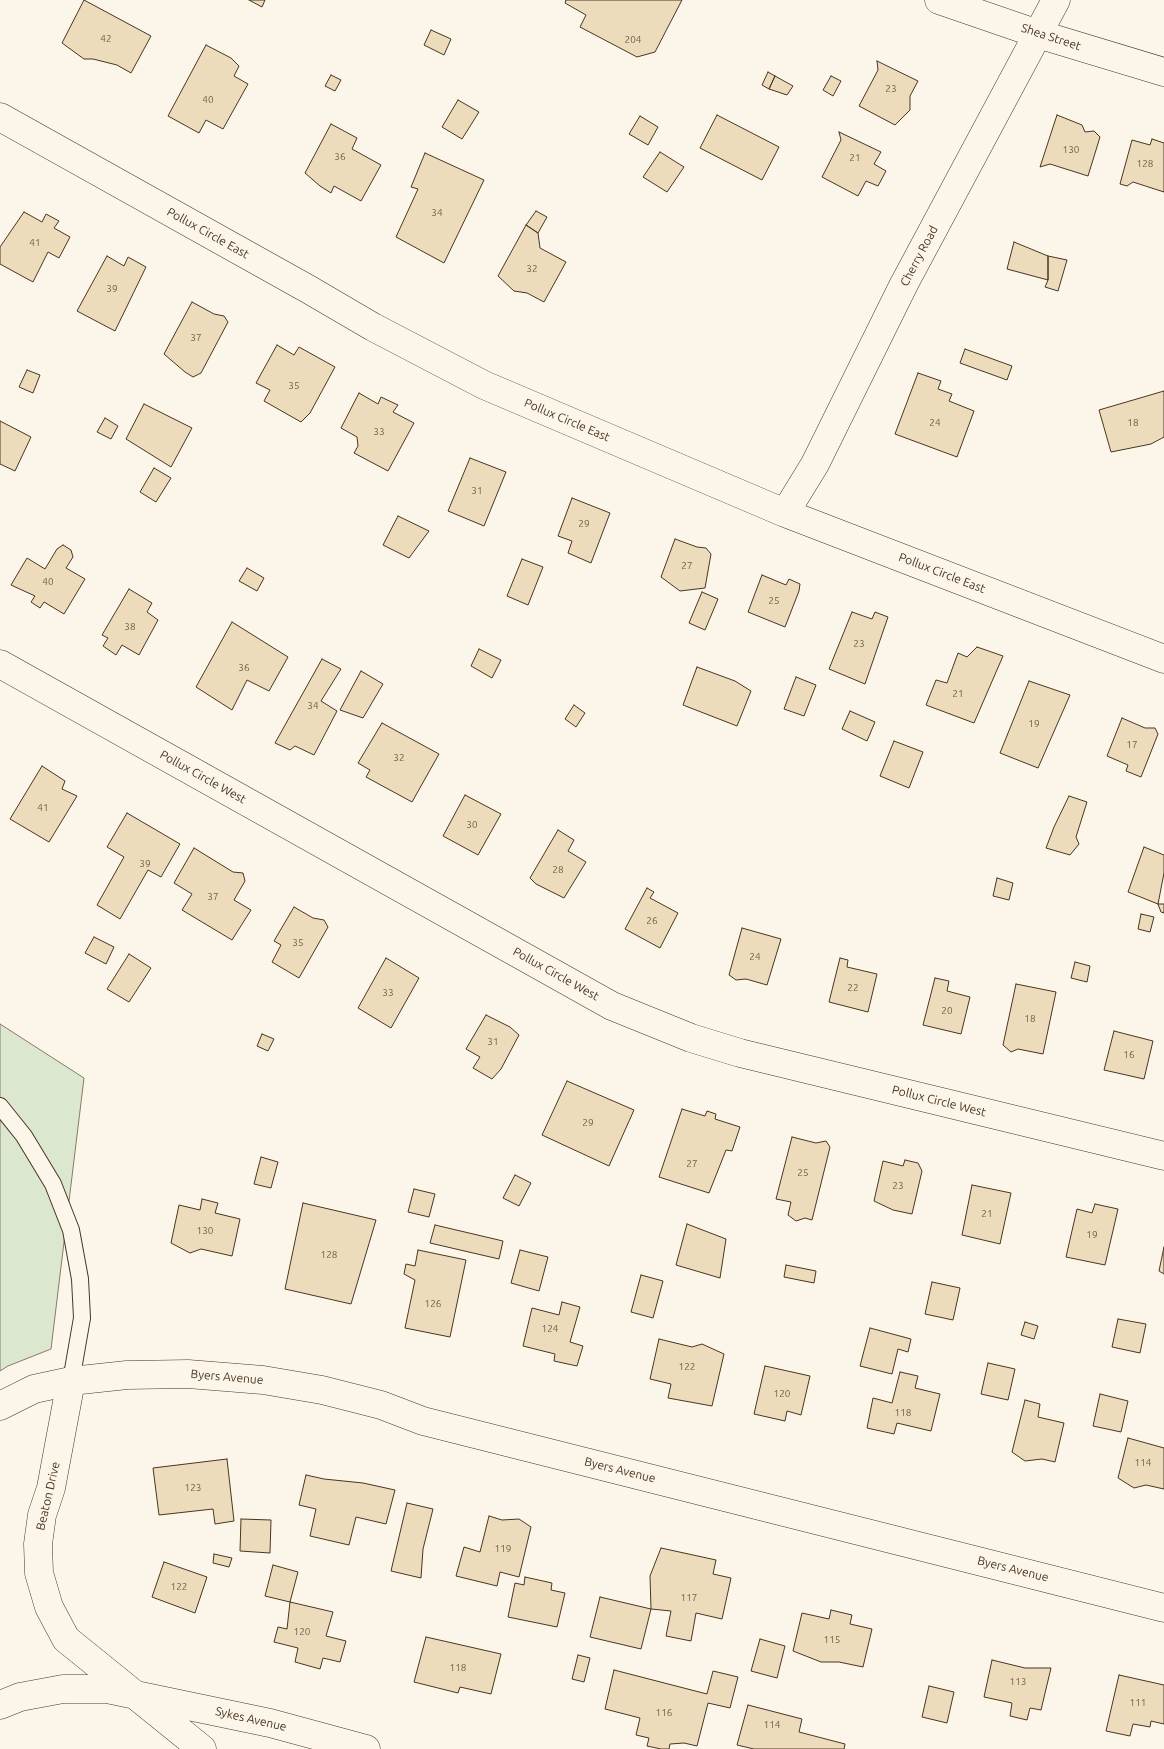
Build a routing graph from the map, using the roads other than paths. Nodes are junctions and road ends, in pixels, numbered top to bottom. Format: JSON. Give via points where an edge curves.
{"nodes":[{"id":1,"x":939,"y":0,"type":"edge"},
{"id":2,"x":1056,"y":0,"type":"edge"},
{"id":3,"x":1038,"y":34,"type":"junction"},
{"id":4,"x":1164,"y":72,"type":"edge"},
{"id":5,"x":0,"y":117,"type":"edge"},
{"id":6,"x":785,"y":513,"type":"junction"},
{"id":7,"x":1164,"y":659,"type":"edge"},
{"id":8,"x":0,"y":664,"type":"edge"},
{"id":9,"x":0,"y":1106,"type":"edge"},
{"id":10,"x":1164,"y":1156,"type":"edge"},
{"id":11,"x":71,"y":1381,"type":"junction"},
{"id":12,"x":0,"y":1406,"type":"edge"},
{"id":13,"x":1164,"y":1608,"type":"edge"},
{"id":14,"x":134,"y":1694,"type":"junction"},
{"id":15,"x":0,"y":1705,"type":"edge"},
{"id":16,"x":202,"y":1749,"type":"edge"},
{"id":17,"x":366,"y":1749,"type":"edge"}],
"edges":[{"from":1,"to":3,"type":"street","name":"Shea Street"},
{"from":2,"to":3,"type":"street","name":"Cherry Road"},
{"from":3,"to":4,"type":"street","name":"Shea Street"},
{"from":3,"to":6,"type":"street","name":"Cherry Road","via":[[904,284],[815,464]]},
{"from":5,"to":6,"type":"street","name":"Pollux Circle East","via":[[372,327],[484,385]]},
{"from":6,"to":7,"type":"street","name":"Pollux Circle East"},
{"from":8,"to":10,"type":"street","name":"Pollux Circle West","via":[[612,1006],[691,1038],[740,1053]]},
{"from":9,"to":11,"type":"lane","via":[[24,1136],[53,1184],[71,1230],[80,1278],[82,1318]]},
{"from":11,"to":12,"type":"street","name":"Byers Avenue","via":[[34,1389]]},
{"from":11,"to":13,"type":"street","name":"Byers Avenue","via":[[127,1375],[188,1374],[263,1380],[322,1390],[380,1405],[423,1421]]},
{"from":11,"to":14,"type":"street","name":"Beaton Drive","via":[[51,1488],[42,1515],[38,1544],[40,1573],[49,1608],[66,1639]]},
{"from":14,"to":15,"type":"street","name":"Beaton Drive","via":[[107,1689],[63,1689],[20,1697]]},
{"from":14,"to":16,"type":"street","name":"Beaton Drive"},
{"from":14,"to":17,"type":"street","name":"Sykes Avenue","via":[[270,1723]]}]}
